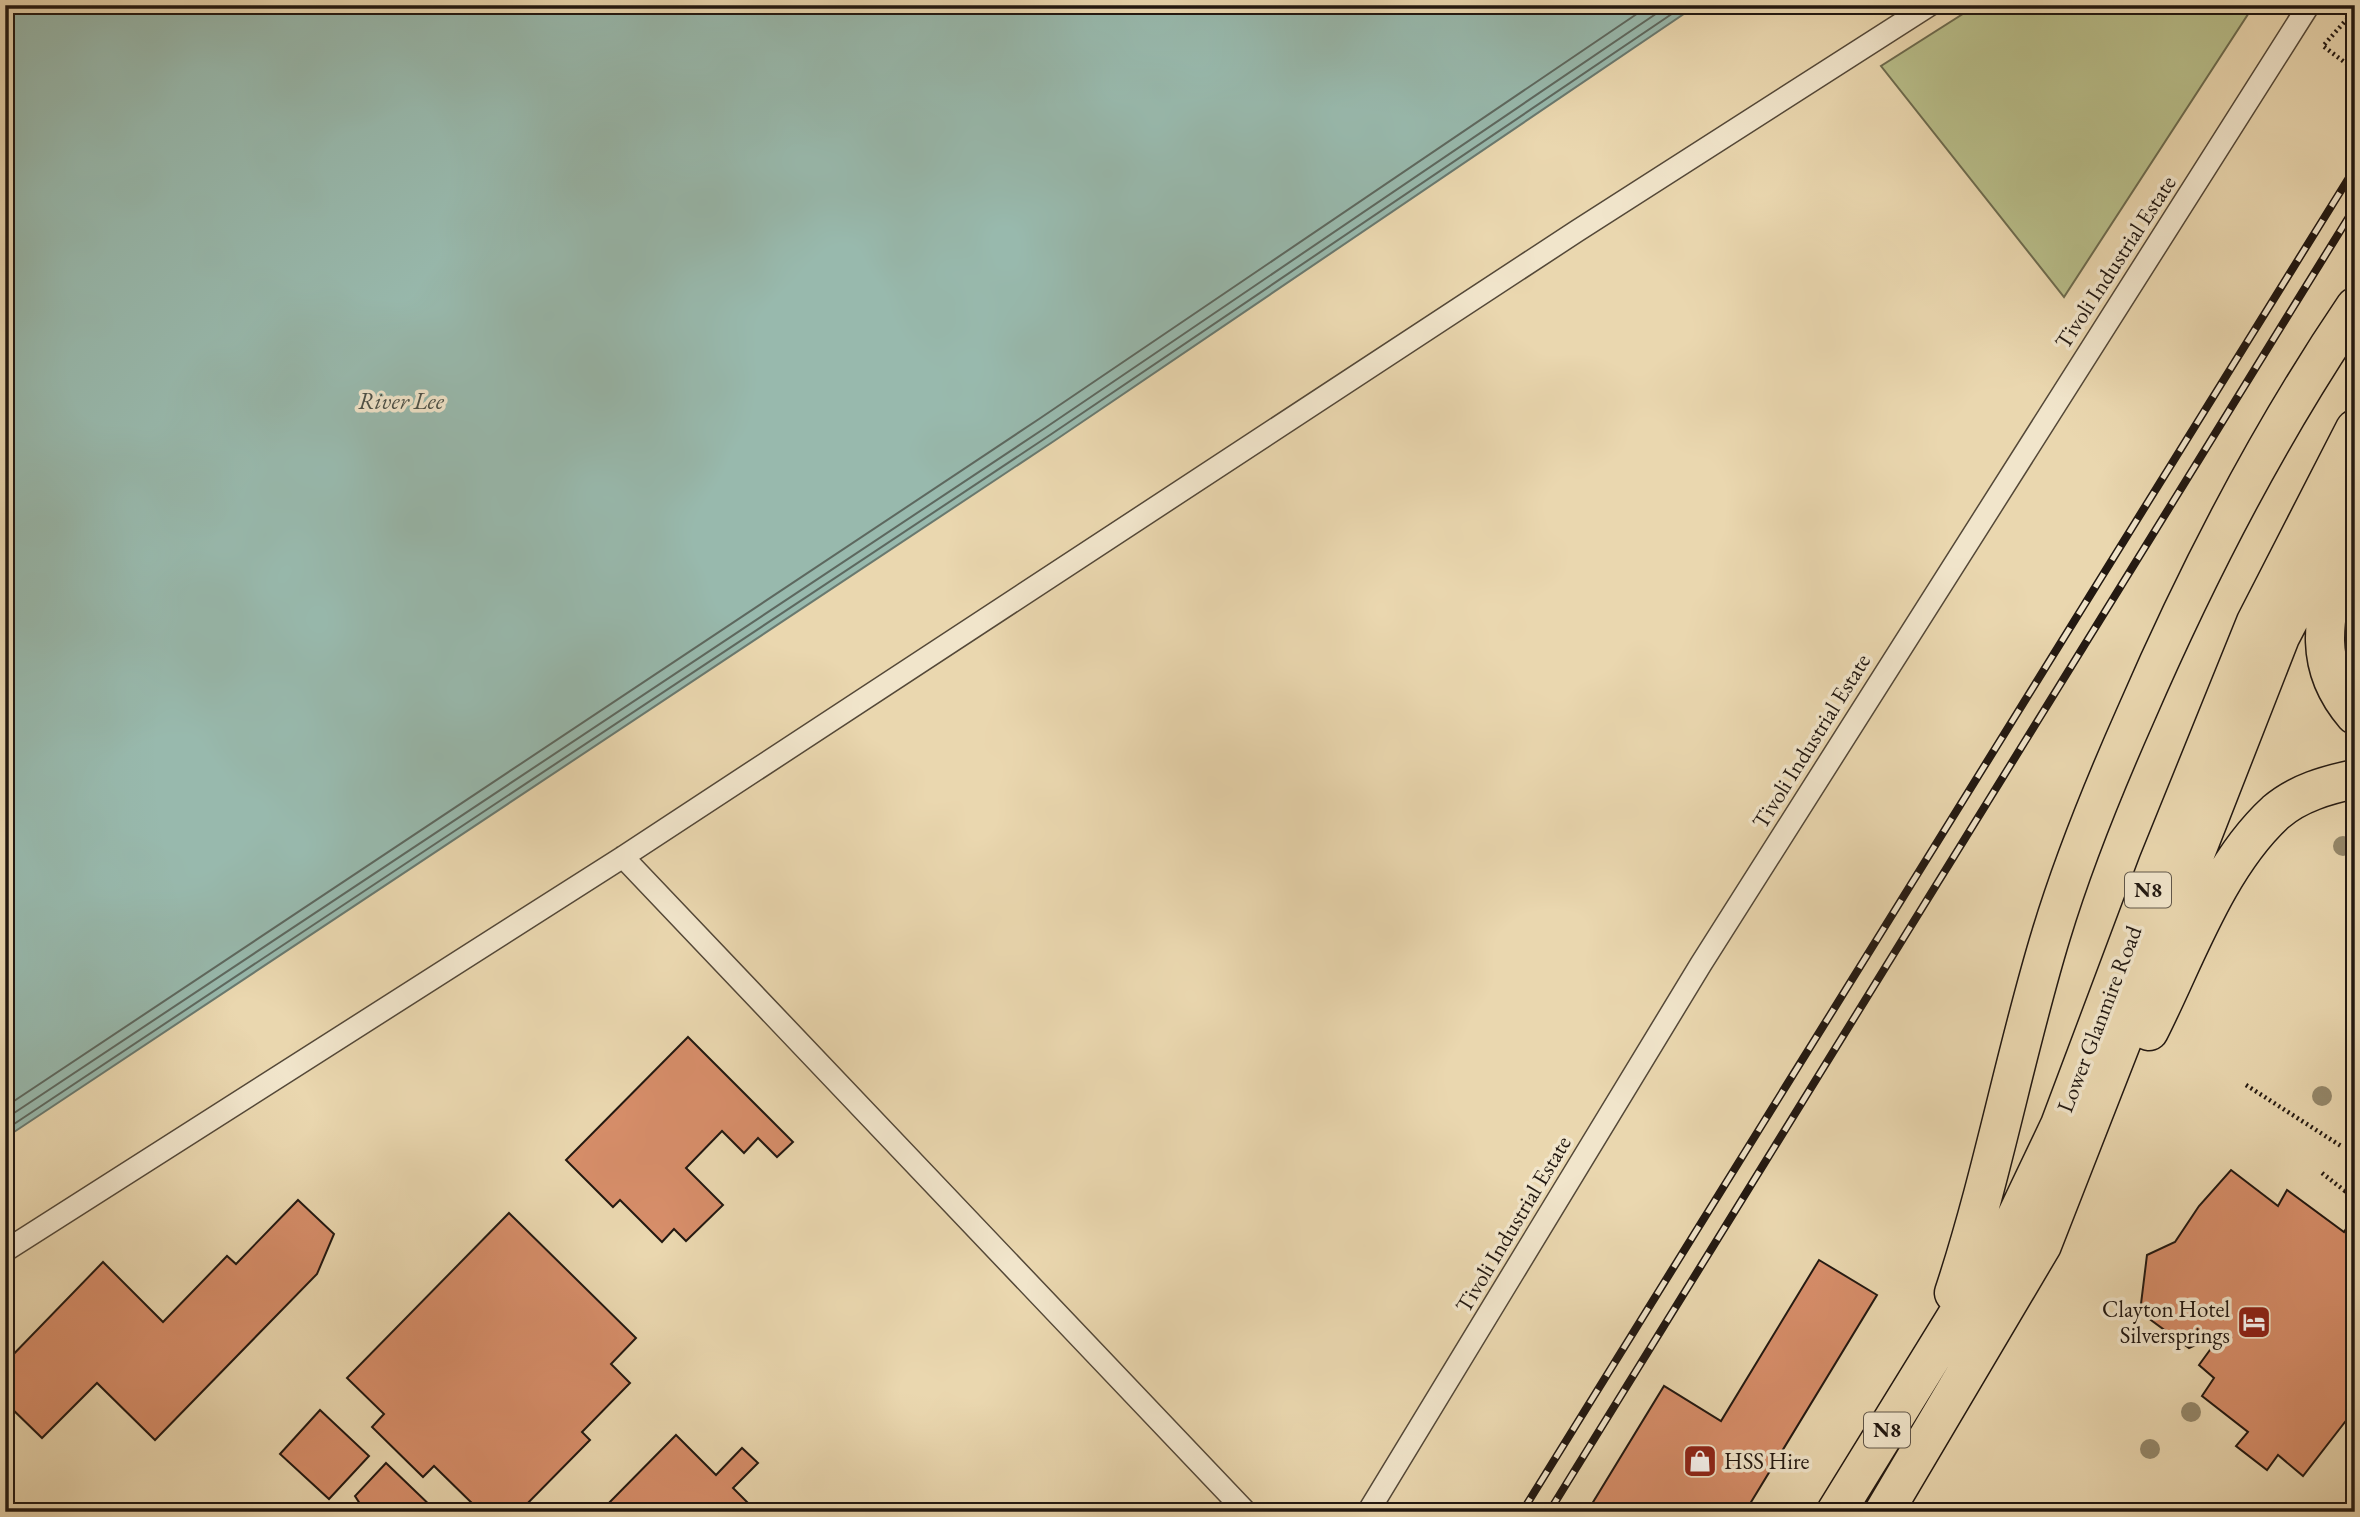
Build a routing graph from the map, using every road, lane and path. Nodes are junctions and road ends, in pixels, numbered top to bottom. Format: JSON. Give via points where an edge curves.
{"nodes":[{"id":1,"x":1930,"y":5,"type":"edge"},
{"id":2,"x":2309,"y":5,"type":"edge"},
{"id":3,"x":2355,"y":10,"type":"edge"},
{"id":4,"x":2355,"y":70,"type":"edge"},
{"id":5,"x":2355,"y":307,"type":"edge"},
{"id":6,"x":2355,"y":429,"type":"edge"},
{"id":7,"x":2355,"y":496,"type":"edge"},
{"id":8,"x":2355,"y":715,"type":"edge"},
{"id":9,"x":2355,"y":779,"type":"edge"},
{"id":10,"x":623,"y":857,"type":"junction"},
{"id":11,"x":2246,"y":1085,"type":"dead end"},
{"id":12,"x":2341,"y":1146,"type":"dead end"},
{"id":13,"x":2322,"y":1173,"type":"dead end"},
{"id":14,"x":2355,"y":1178,"type":"edge"},
{"id":15,"x":2042,"y":1244,"type":"junction"},
{"id":16,"x":5,"y":1251,"type":"edge"},
{"id":17,"x":1936,"y":1349,"type":"junction"},
{"id":18,"x":1246,"y":1512,"type":"edge"},
{"id":19,"x":1368,"y":1512,"type":"edge"},
{"id":20,"x":1836,"y":1512,"type":"edge"},
{"id":21,"x":1884,"y":1512,"type":"edge"}],
"edges":[{"from":1,"to":10,"type":"lane"},
{"from":2,"to":19,"type":"lane","name":"Tivoli Industrial Estate","via":[[1701,964]]},
{"from":3,"to":4,"type":"path","via":[[2323,46]]},
{"from":5,"to":17,"type":"highway","via":[[2281,425],[2176,623],[2084,839],[2051,935],[1982,1201]]},
{"from":6,"to":17,"type":"highway","name":"Lower Glanmire Road","number":"N8","via":[[2256,622],[2060,1125],[2011,1228]]},
{"from":7,"to":8,"type":"highway","via":[[2328,604],[2323,654],[2338,696]]},
{"from":7,"to":15,"type":"highway","name":"Lower Glanmire Road","number":"N8","via":[[2280,637]]},
{"from":9,"to":15,"type":"highway","number":"N8","via":[[2320,786],[2277,812],[2227,873]]},
{"from":10,"to":16,"type":"lane"},
{"from":10,"to":18,"type":"lane"},
{"from":11,"to":12,"type":"path"},
{"from":13,"to":14,"type":"path","via":[[2345,1191]]},
{"from":15,"to":21,"type":"highway","name":"Lower Glanmire Road","number":"N8"},
{"from":17,"to":20,"type":"highway","name":"Lower Glanmire Road","number":"N8"}]}
